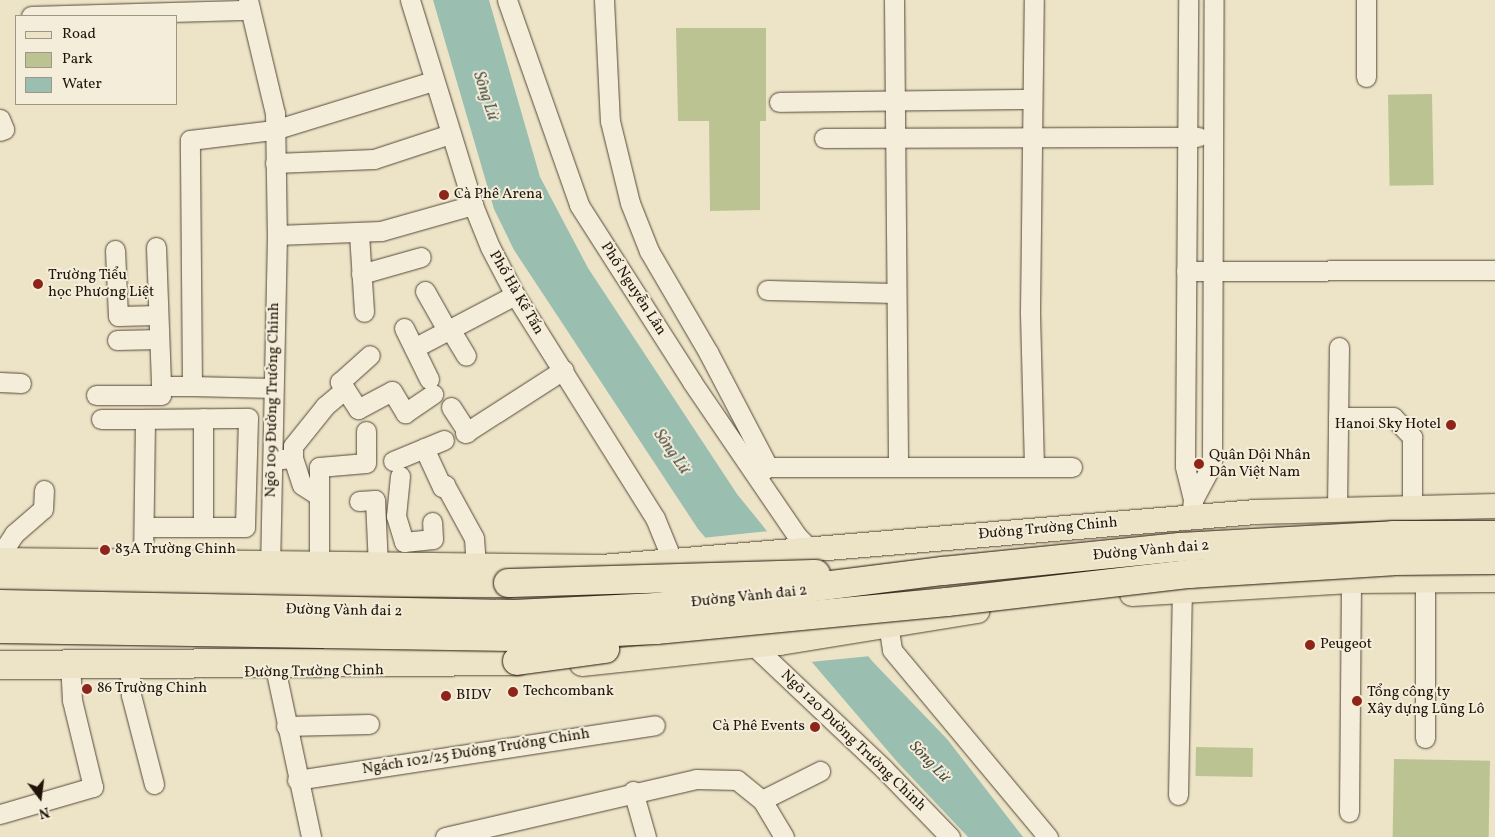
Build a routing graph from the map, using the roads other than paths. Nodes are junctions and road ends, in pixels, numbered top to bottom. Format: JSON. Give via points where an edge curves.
{"nodes":[{"id":1,"x":410,"y":0,"type":"edge"},
{"id":2,"x":507,"y":0,"type":"edge"},
{"id":3,"x":604,"y":0,"type":"edge"},
{"id":4,"x":894,"y":0,"type":"edge"},
{"id":5,"x":1034,"y":0,"type":"edge"},
{"id":6,"x":1188,"y":0,"type":"edge"},
{"id":7,"x":1214,"y":0,"type":"edge"},
{"id":8,"x":1366,"y":0,"type":"edge"},
{"id":9,"x":249,"y":5,"type":"edge"},
{"id":10,"x":68,"y":10,"type":"edge"},
{"id":11,"x":37,"y":15,"type":"edge"},
{"id":12,"x":1366,"y":77,"type":"dead end"},
{"id":13,"x":433,"y":82,"type":"junction"},
{"id":14,"x":1032,"y":99,"type":"junction"},
{"id":15,"x":779,"y":102,"type":"dead end"},
{"id":16,"x":895,"y":103,"type":"junction"},
{"id":17,"x":0,"y":119,"type":"edge"},
{"id":18,"x":274,"y":130,"type":"junction"},
{"id":19,"x":0,"y":131,"type":"edge"},
{"id":20,"x":450,"y":134,"type":"junction"},
{"id":21,"x":1214,"y":136,"type":"junction"},
{"id":22,"x":1032,"y":137,"type":"junction"},
{"id":23,"x":1187,"y":137,"type":"junction"},
{"id":24,"x":824,"y":138,"type":"dead end"},
{"id":25,"x":895,"y":139,"type":"junction"},
{"id":26,"x":275,"y":163,"type":"junction"},
{"id":27,"x":473,"y":205,"type":"junction"},
{"id":28,"x":359,"y":234,"type":"junction"},
{"id":29,"x":276,"y":235,"type":"junction"},
{"id":30,"x":156,"y":247,"type":"dead end"},
{"id":31,"x":115,"y":250,"type":"dead end"},
{"id":32,"x":421,"y":257,"type":"dead end"},
{"id":33,"x":1495,"y":270,"type":"edge"},
{"id":34,"x":1186,"y":271,"type":"junction"},
{"id":35,"x":1214,"y":271,"type":"junction"},
{"id":36,"x":361,"y":274,"type":"junction"},
{"id":37,"x":766,"y":290,"type":"dead end"},
{"id":38,"x":425,"y":291,"type":"dead end"},
{"id":39,"x":896,"y":293,"type":"junction"},
{"id":40,"x":515,"y":295,"type":"junction"},
{"id":41,"x":364,"y":312,"type":"dead end"},
{"id":42,"x":158,"y":315,"type":"junction"},
{"id":43,"x":404,"y":328,"type":"dead end"},
{"id":44,"x":449,"y":330,"type":"junction"},
{"id":45,"x":117,"y":340,"type":"dead end"},
{"id":46,"x":159,"y":340,"type":"junction"},
{"id":47,"x":1339,"y":347,"type":"dead end"},
{"id":48,"x":414,"y":348,"type":"junction"},
{"id":49,"x":370,"y":355,"type":"dead end"},
{"id":50,"x":466,"y":356,"type":"dead end"},
{"id":51,"x":563,"y":370,"type":"junction"},
{"id":52,"x":0,"y":382,"type":"edge"},
{"id":53,"x":21,"y":383,"type":"dead end"},
{"id":54,"x":160,"y":386,"type":"junction"},
{"id":55,"x":192,"y":386,"type":"junction"},
{"id":56,"x":273,"y":388,"type":"junction"},
{"id":57,"x":345,"y":389,"type":"junction"},
{"id":58,"x":96,"y":395,"type":"dead end"},
{"id":59,"x":451,"y":407,"type":"dead end"},
{"id":60,"x":1338,"y":417,"type":"junction"},
{"id":61,"x":203,"y":418,"type":"junction"},
{"id":62,"x":101,"y":419,"type":"dead end"},
{"id":63,"x":144,"y":419,"type":"junction"},
{"id":64,"x":366,"y":431,"type":"dead end"},
{"id":65,"x":444,"y":440,"type":"dead end"},
{"id":66,"x":424,"y":448,"type":"junction"},
{"id":67,"x":293,"y":458,"type":"junction"},
{"id":68,"x":273,"y":460,"type":"junction"},
{"id":69,"x":898,"y":467,"type":"junction"},
{"id":70,"x":1034,"y":467,"type":"junction"},
{"id":71,"x":1072,"y":468,"type":"dead end"},
{"id":72,"x":762,"y":471,"type":"junction"},
{"id":73,"x":44,"y":490,"type":"dead end"},
{"id":74,"x":319,"y":496,"type":"junction"},
{"id":75,"x":359,"y":501,"type":"dead end"},
{"id":76,"x":1412,"y":506,"type":"junction"},
{"id":77,"x":1495,"y":506,"type":"edge"},
{"id":78,"x":1192,"y":508,"type":"junction"},
{"id":79,"x":1338,"y":509,"type":"junction"},
{"id":80,"x":432,"y":522,"type":"dead end"},
{"id":81,"x":144,"y":527,"type":"junction"},
{"id":82,"x":203,"y":527,"type":"junction"},
{"id":83,"x":1495,"y":535,"type":"edge"},
{"id":84,"x":420,"y":540,"type":"junction"},
{"id":85,"x":812,"y":551,"type":"junction"},
{"id":86,"x":1495,"y":560,"type":"edge"},
{"id":87,"x":684,"y":562,"type":"junction"},
{"id":88,"x":143,"y":563,"type":"junction"},
{"id":89,"x":270,"y":565,"type":"junction"},
{"id":90,"x":320,"y":566,"type":"junction"},
{"id":91,"x":378,"y":566,"type":"junction"},
{"id":92,"x":418,"y":566,"type":"junction"},
{"id":93,"x":476,"y":566,"type":"junction"},
{"id":94,"x":602,"y":567,"type":"junction"},
{"id":95,"x":2,"y":568,"type":"edge"},
{"id":96,"x":943,"y":572,"type":"junction"},
{"id":97,"x":1425,"y":579,"type":"junction"},
{"id":98,"x":1495,"y":580,"type":"edge"},
{"id":99,"x":1351,"y":581,"type":"junction"},
{"id":100,"x":1182,"y":589,"type":"junction"},
{"id":101,"x":0,"y":594,"type":"edge"},
{"id":102,"x":351,"y":596,"type":"junction"},
{"id":103,"x":948,"y":602,"type":"junction"},
{"id":104,"x":0,"y":604,"type":"edge"},
{"id":105,"x":888,"y":624,"type":"junction"},
{"id":106,"x":0,"y":629,"type":"edge"},
{"id":107,"x":754,"y":646,"type":"junction"},
{"id":108,"x":0,"y":654,"type":"edge"},
{"id":109,"x":353,"y":654,"type":"junction"},
{"id":110,"x":627,"y":657,"type":"junction"},
{"id":111,"x":0,"y":665,"type":"edge"},
{"id":112,"x":71,"y":672,"type":"junction"},
{"id":113,"x":276,"y":672,"type":"junction"},
{"id":114,"x":130,"y":676,"type":"junction"},
{"id":115,"x":0,"y":677,"type":"edge"},
{"id":116,"x":369,"y":724,"type":"dead end"},
{"id":117,"x":655,"y":725,"type":"dead end"},
{"id":118,"x":286,"y":726,"type":"junction"},
{"id":119,"x":1425,"y":738,"type":"dead end"},
{"id":120,"x":820,"y":771,"type":"dead end"},
{"id":121,"x":297,"y":780,"type":"junction"},
{"id":122,"x":154,"y":784,"type":"dead end"},
{"id":123,"x":634,"y":791,"type":"junction"},
{"id":124,"x":1178,"y":795,"type":"dead end"},
{"id":125,"x":762,"y":800,"type":"junction"},
{"id":126,"x":1349,"y":812,"type":"dead end"},
{"id":127,"x":0,"y":814,"type":"edge"},
{"id":128,"x":311,"y":837,"type":"edge"},
{"id":129,"x":445,"y":837,"type":"edge"},
{"id":130,"x":646,"y":837,"type":"edge"},
{"id":131,"x":784,"y":837,"type":"edge"},
{"id":132,"x":950,"y":837,"type":"edge"},
{"id":133,"x":1048,"y":837,"type":"edge"}],
"edges":[{"from":1,"to":13,"type":"street","name":"Phố Hà Kế Tấn"},
{"from":2,"to":72,"type":"street","name":"Phố Nguyễn Lân","via":[[579,205]]},
{"from":3,"to":72,"type":"street","via":[[610,121],[630,203],[649,251],[708,352]]},
{"from":4,"to":16,"type":"street"},
{"from":5,"to":14,"type":"street"},
{"from":6,"to":23,"type":"street"},
{"from":7,"to":21,"type":"street"},
{"from":8,"to":12,"type":"street"},
{"from":9,"to":10,"type":"street"},
{"from":9,"to":18,"type":"street","name":"Ngõ 109 Đường Trường Chinh","via":[[275,113]]},
{"from":10,"to":11,"type":"street"},
{"from":13,"to":18,"type":"street"},
{"from":13,"to":20,"type":"street","name":"Phố Hà Kế Tấn"},
{"from":14,"to":16,"type":"street"},
{"from":14,"to":22,"type":"street"},
{"from":15,"to":16,"type":"street"},
{"from":16,"to":25,"type":"street"},
{"from":17,"to":19,"type":"street","via":[[4,129]]},
{"from":18,"to":26,"type":"street","name":"Ngõ 109 Đường Trường Chinh"},
{"from":18,"to":55,"type":"street","via":[[190,140]]},
{"from":20,"to":26,"type":"street","via":[[374,159]]},
{"from":20,"to":27,"type":"street","name":"Phố Hà Kế Tấn"},
{"from":21,"to":23,"type":"street"},
{"from":21,"to":35,"type":"street"},
{"from":22,"to":23,"type":"street"},
{"from":22,"to":25,"type":"street"},
{"from":22,"to":70,"type":"street","via":[[1030,312]]},
{"from":23,"to":34,"type":"street"},
{"from":24,"to":25,"type":"street"},
{"from":25,"to":39,"type":"street"},
{"from":26,"to":29,"type":"street","name":"Ngõ 109 Đường Trường Chinh"},
{"from":27,"to":28,"type":"street","via":[[381,231]]},
{"from":27,"to":40,"type":"street","name":"Phố Hà Kế Tấn"},
{"from":28,"to":29,"type":"street"},
{"from":28,"to":36,"type":"street"},
{"from":29,"to":56,"type":"street","name":"Ngõ 109 Đường Trường Chinh"},
{"from":30,"to":42,"type":"street"},
{"from":31,"to":42,"type":"street","via":[[118,316]]},
{"from":32,"to":36,"type":"street"},
{"from":33,"to":35,"type":"street"},
{"from":34,"to":35,"type":"street"},
{"from":34,"to":78,"type":"street","via":[[1185,465]]},
{"from":35,"to":78,"type":"street","via":[[1212,463]]},
{"from":36,"to":41,"type":"street"},
{"from":37,"to":39,"type":"street"},
{"from":38,"to":44,"type":"street"},
{"from":39,"to":69,"type":"street"},
{"from":40,"to":44,"type":"street"},
{"from":40,"to":51,"type":"street","name":"Phố Hà Kế Tấn"},
{"from":42,"to":46,"type":"street"},
{"from":43,"to":48,"type":"street"},
{"from":44,"to":48,"type":"street"},
{"from":44,"to":50,"type":"street"},
{"from":45,"to":46,"type":"street"},
{"from":46,"to":54,"type":"street"},
{"from":47,"to":60,"type":"street"},
{"from":48,"to":57,"type":"street","via":[[431,387],[405,413],[392,390],[358,409]]},
{"from":49,"to":57,"type":"street","via":[[340,382]]},
{"from":51,"to":59,"type":"street","via":[[466,432]]},
{"from":51,"to":87,"type":"street","name":"Phố Hà Kế Tấn"},
{"from":52,"to":53,"type":"street"},
{"from":54,"to":55,"type":"street"},
{"from":54,"to":58,"type":"street","via":[[161,395]]},
{"from":55,"to":56,"type":"street"},
{"from":56,"to":68,"type":"street","name":"Ngõ 109 Đường Trường Chinh"},
{"from":57,"to":67,"type":"street","via":[[325,406],[293,446]]},
{"from":60,"to":76,"type":"street","via":[[1393,417],[1412,437]]},
{"from":60,"to":79,"type":"street"},
{"from":61,"to":63,"type":"street"},
{"from":61,"to":82,"type":"street"},
{"from":61,"to":82,"type":"street","via":[[248,418],[245,526]]},
{"from":62,"to":63,"type":"street"},
{"from":63,"to":81,"type":"street"},
{"from":64,"to":74,"type":"street","via":[[366,463],[319,467]]},
{"from":65,"to":66,"type":"street"},
{"from":66,"to":84,"type":"street","via":[[397,468],[398,532],[403,533],[404,542]]},
{"from":66,"to":93,"type":"street","via":[[442,487],[445,485],[474,538]]},
{"from":67,"to":68,"type":"street"},
{"from":67,"to":74,"type":"street","via":[[302,485]]},
{"from":68,"to":89,"type":"street","name":"Ngõ 109 Đường Trường Chinh"},
{"from":69,"to":70,"type":"street"},
{"from":69,"to":72,"type":"street"},
{"from":70,"to":71,"type":"street"},
{"from":72,"to":85,"type":"street","name":"Phố Nguyễn Lân","via":[[797,536]]},
{"from":73,"to":95,"type":"street","via":[[43,509],[14,534],[5,548]]},
{"from":74,"to":90,"type":"street"},
{"from":75,"to":91,"type":"street","via":[[376,500]]},
{"from":76,"to":77,"type":"main road","name":"Đường Trường Chinh"},
{"from":76,"to":79,"type":"main road","name":"Đường Trường Chinh"},
{"from":78,"to":79,"type":"main road","name":"Đường Trường Chinh"},
{"from":78,"to":85,"type":"main road","name":"Đường Trường Chinh"},
{"from":78,"to":100,"type":"main road"},
{"from":80,"to":84,"type":"street","via":[[432,539]]},
{"from":81,"to":82,"type":"street"},
{"from":81,"to":88,"type":"street"},
{"from":83,"to":96,"type":"highway","name":"Đường Vành đai 2","bridge":true,"via":[[1393,535],[1180,547]]},
{"from":84,"to":92,"type":"street"},
{"from":85,"to":87,"type":"main road","name":"Đường Trường Chinh"},
{"from":86,"to":103,"type":"highway","name":"Đường Vành đai 2","bridge":true,"via":[[1393,561],[1189,574]]},
{"from":87,"to":94,"type":"main road","name":"Đường Trường Chinh"},
{"from":88,"to":89,"type":"main road","name":"Đường Trường Chinh"},
{"from":88,"to":95,"type":"main road","name":"Đường Trường Chinh"},
{"from":89,"to":90,"type":"main road","name":"Đường Trường Chinh"},
{"from":90,"to":91,"type":"main road","name":"Đường Trường Chinh"},
{"from":91,"to":92,"type":"main road","name":"Đường Trường Chinh"},
{"from":92,"to":93,"type":"main road","name":"Đường Trường Chinh"},
{"from":93,"to":94,"type":"main road","name":"Đường Trường Chinh"},
{"from":94,"to":102,"type":"main road","name":"Đường Trường Chinh","via":[[505,594]]},
{"from":95,"to":96,"type":"highway","bridge":true,"via":[[73,582],[508,583]]},
{"from":96,"to":104,"type":"highway","name":"Đường Vành đai 2","bridge":true,"via":[[657,607],[514,614]]},
{"from":97,"to":98,"type":"main road","name":"Đường Trường Chinh"},
{"from":97,"to":99,"type":"main road","name":"Đường Trường Chinh"},
{"from":97,"to":119,"type":"street"},
{"from":99,"to":100,"type":"main road","name":"Đường Trường Chinh"},
{"from":99,"to":126,"type":"street"},
{"from":100,"to":105,"type":"main road","name":"Đường Trường Chinh","via":[[1021,605]]},
{"from":100,"to":124,"type":"street"},
{"from":101,"to":102,"type":"main road","name":"Đường Trường Chinh"},
{"from":102,"to":109,"type":"main road"},
{"from":103,"to":106,"type":"highway","name":"Đường Vành đai 2","bridge":true,"via":[[656,630],[515,637]]},
{"from":103,"to":112,"type":"highway","bridge":true,"via":[[824,626],[668,640],[517,661]]},
{"from":105,"to":107,"type":"main road","name":"Đường Trường Chinh"},
{"from":105,"to":133,"type":"street","via":[[892,650]]},
{"from":107,"to":110,"type":"main road","name":"Đường Trường Chinh"},
{"from":107,"to":132,"type":"street","name":"Ngõ 120 Đường Trường Chinh","via":[[884,769]]},
{"from":108,"to":109,"type":"main road","name":"Đường Trường Chinh"},
{"from":109,"to":110,"type":"main road","name":"Đường Trường Chinh","via":[[527,649]]},
{"from":110,"to":113,"type":"main road","name":"Đường Trường Chinh","via":[[536,671]]},
{"from":111,"to":112,"type":"highway"},
{"from":112,"to":114,"type":"main road","name":"Đường Trường Chinh"},
{"from":112,"to":115,"type":"main road","name":"Đường Trường Chinh"},
{"from":112,"to":127,"type":"street","via":[[72,700],[93,787]]},
{"from":113,"to":114,"type":"main road","name":"Đường Trường Chinh"},
{"from":113,"to":118,"type":"street"},
{"from":114,"to":122,"type":"street","via":[[131,695]]},
{"from":116,"to":118,"type":"street"},
{"from":117,"to":121,"type":"street","name":"Ngách 102/25 Đường Trường Chinh"},
{"from":118,"to":121,"type":"street"},
{"from":120,"to":125,"type":"street"},
{"from":121,"to":128,"type":"street"},
{"from":123,"to":125,"type":"street","via":[[696,779],[737,780]]},
{"from":123,"to":129,"type":"street"},
{"from":123,"to":130,"type":"street"},
{"from":125,"to":131,"type":"street"}]}
